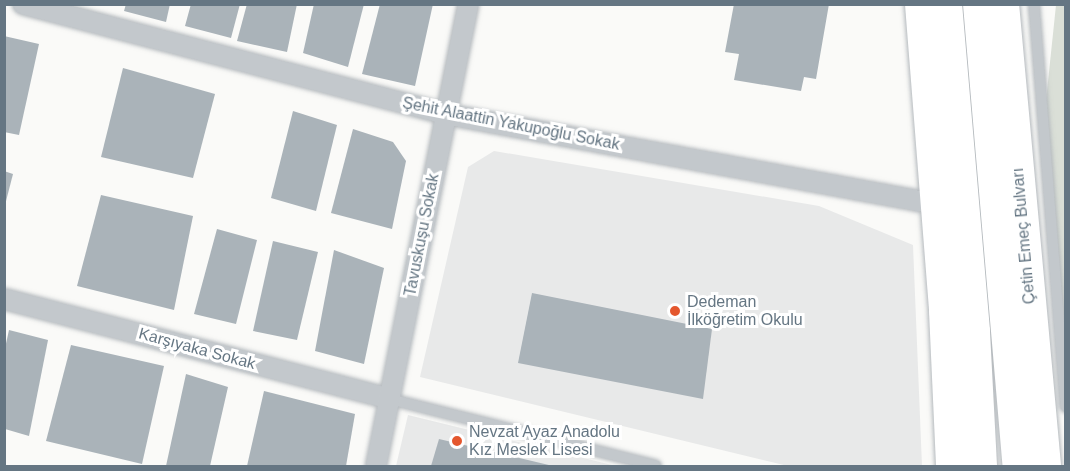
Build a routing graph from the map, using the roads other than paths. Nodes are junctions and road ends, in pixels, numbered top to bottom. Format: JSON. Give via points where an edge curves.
{"nodes":[{"id":1,"x":23,"y":4,"type":"edge"},
{"id":2,"x":468,"y":4,"type":"edge"},
{"id":3,"x":921,"y":4,"type":"edge"},
{"id":4,"x":946,"y":4,"type":"edge"},
{"id":5,"x":979,"y":4,"type":"edge"},
{"id":6,"x":1003,"y":4,"type":"edge"},
{"id":7,"x":1034,"y":4,"type":"edge"},
{"id":8,"x":445,"y":114,"type":"junction"},
{"id":9,"x":934,"y":204,"type":"junction"},
{"id":10,"x":4,"y":298,"type":"edge"},
{"id":11,"x":390,"y":399,"type":"junction"},
{"id":12,"x":1065,"y":407,"type":"edge"},
{"id":13,"x":376,"y":466,"type":"edge"},
{"id":14,"x":656,"y":466,"type":"edge"},
{"id":15,"x":952,"y":466,"type":"edge"},
{"id":16,"x":981,"y":466,"type":"edge"},
{"id":17,"x":1019,"y":466,"type":"edge"},
{"id":18,"x":1045,"y":466,"type":"edge"}],
"edges":[{"from":1,"to":8,"type":"street","name":"Şehit Alaattin Yakupoğlu Sokak"},
{"from":2,"to":8,"type":"street","name":"Tavuskuşu Sokak"},
{"from":3,"to":9,"type":"main road"},
{"from":4,"to":16,"type":"main road","via":[[974,332]]},
{"from":5,"to":17,"type":"main road","name":"Çetin Emeç Bulvarı"},
{"from":6,"to":18,"type":"main road","name":"Çetin Emeç Bulvarı"},
{"from":7,"to":12,"type":"lane"},
{"from":8,"to":9,"type":"street","name":"Şehit Alaattin Yakupoğlu Sokak"},
{"from":8,"to":11,"type":"street","name":"Tavuskuşu Sokak"},
{"from":9,"to":15,"type":"main road","via":[[945,311]]},
{"from":10,"to":11,"type":"street","name":"Karşıyaka Sokak"},
{"from":11,"to":13,"type":"street","name":"Tavuskuşu Sokak"},
{"from":11,"to":14,"type":"lane"}]}
